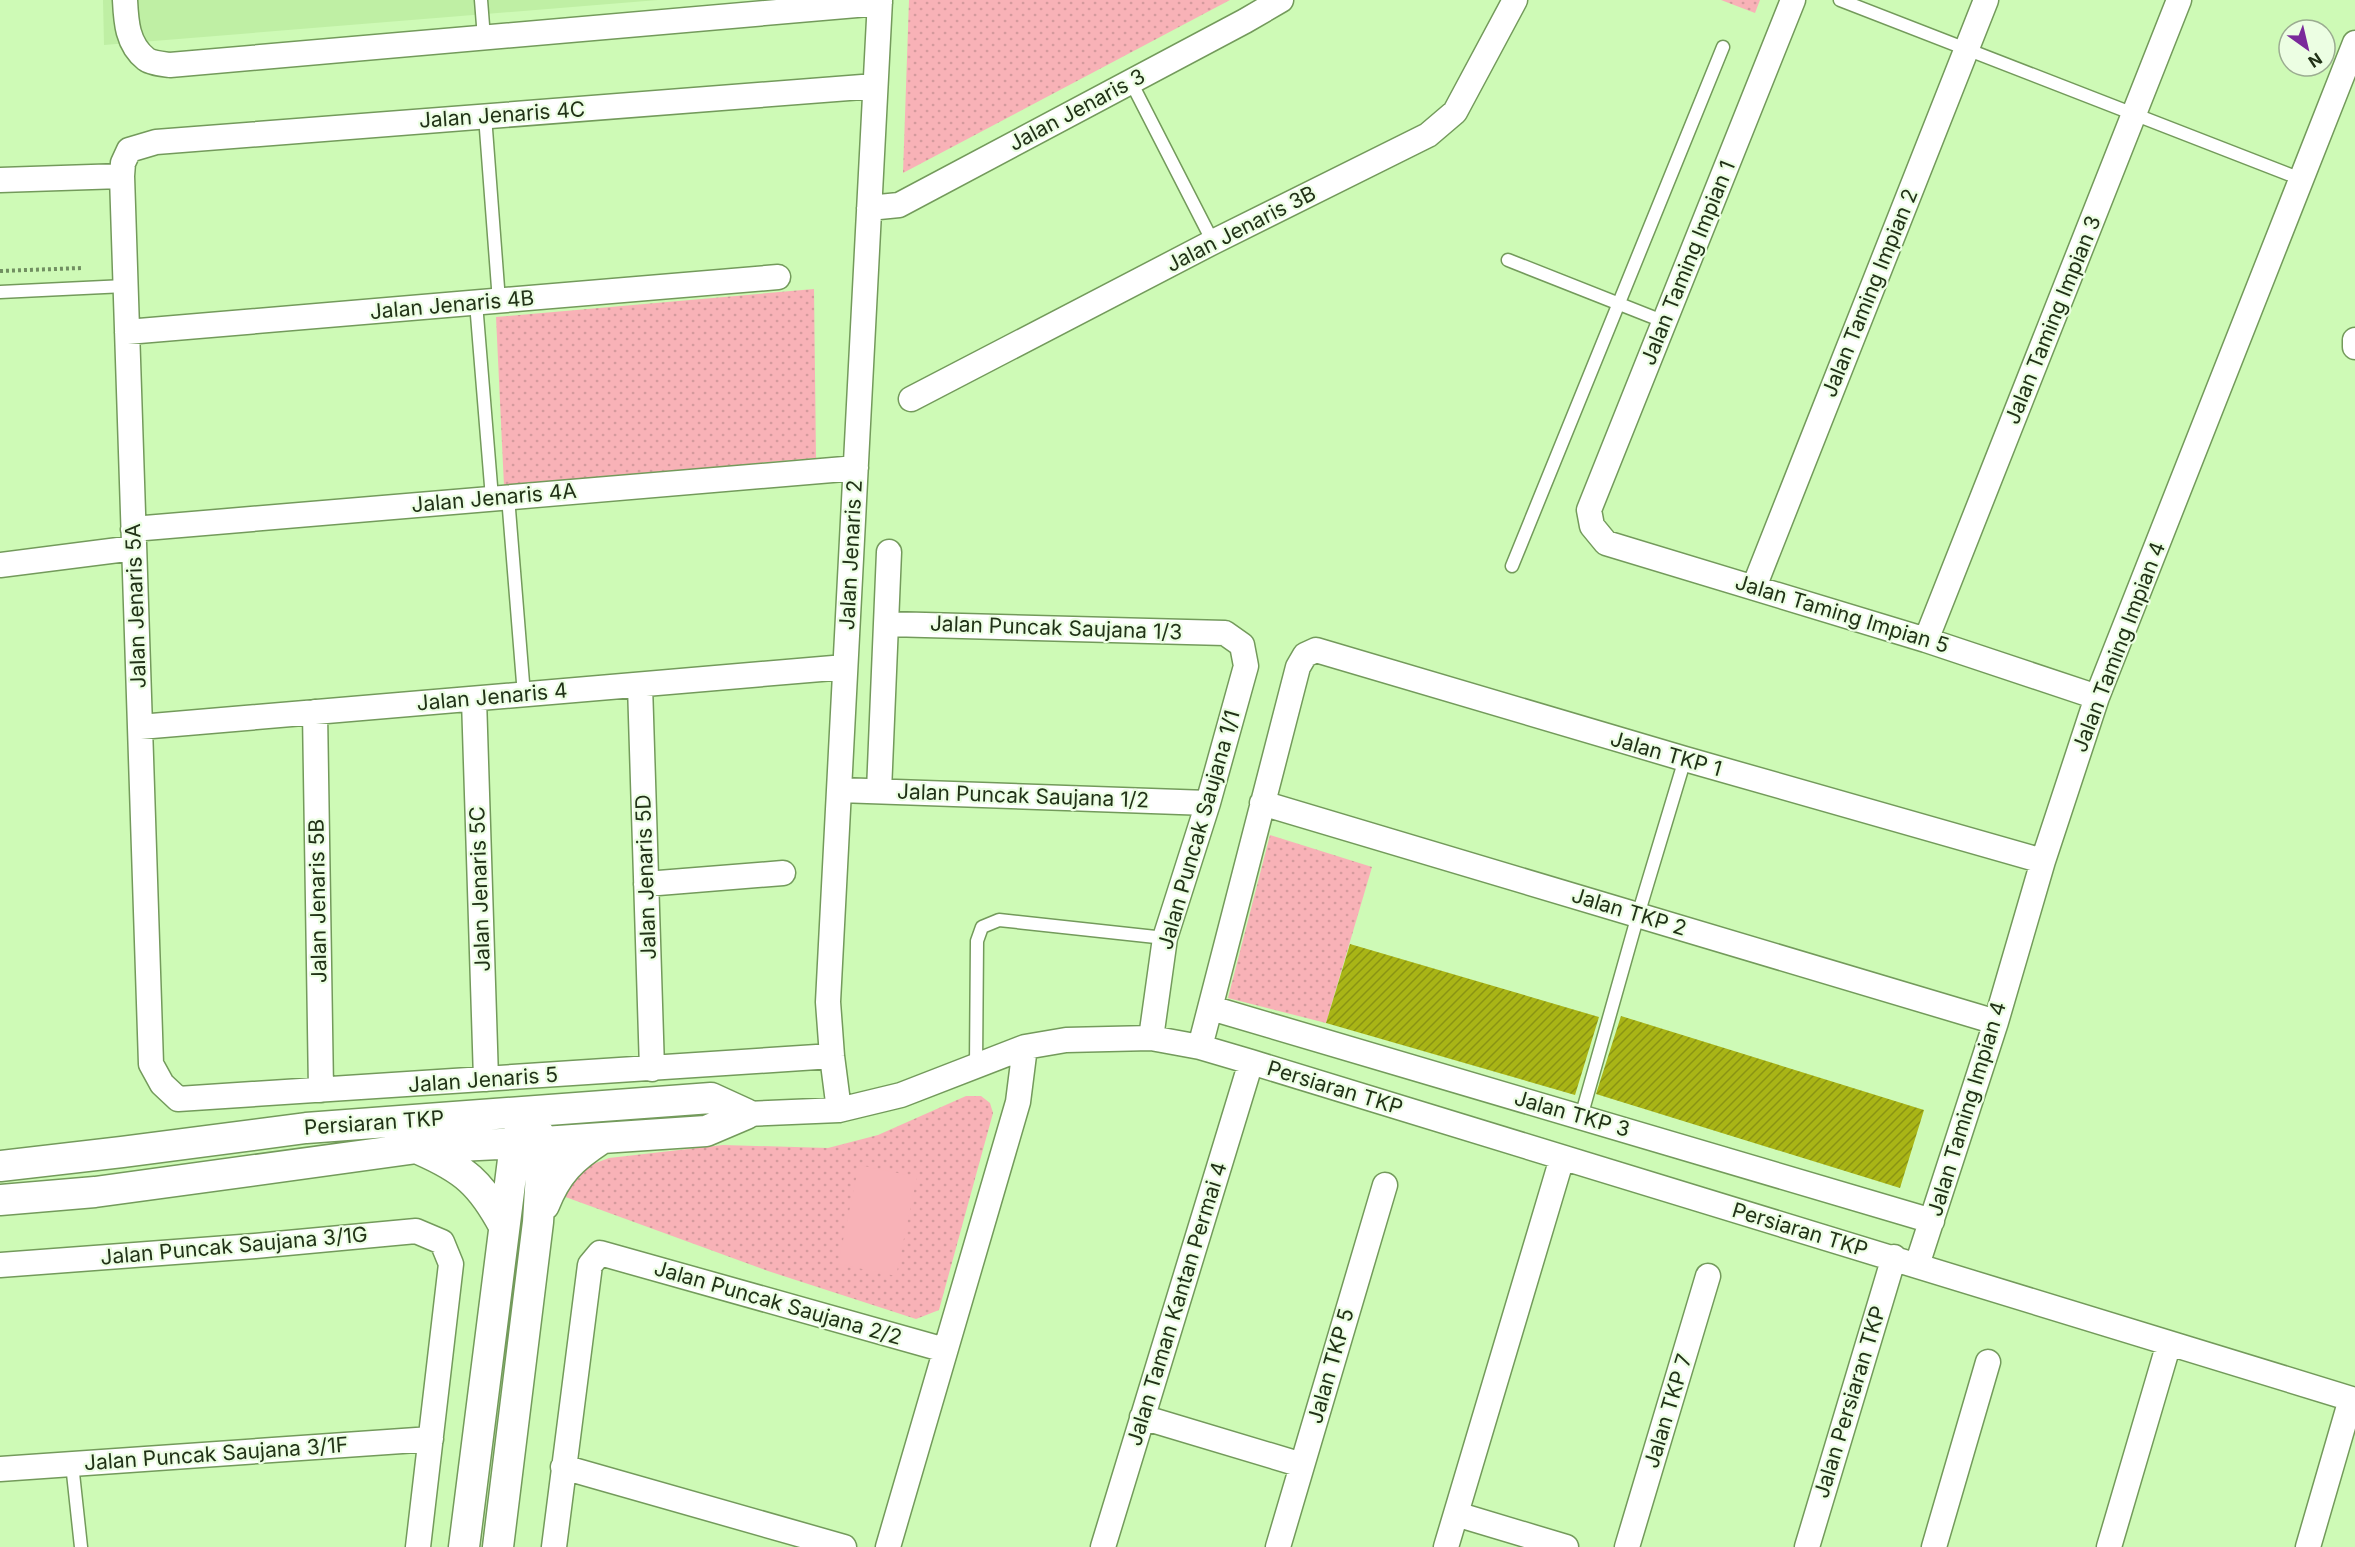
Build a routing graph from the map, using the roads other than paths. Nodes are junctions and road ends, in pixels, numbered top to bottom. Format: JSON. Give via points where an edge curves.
{"nodes":[{"id":1,"x":125,"y":0,"type":"edge"},
{"id":2,"x":481,"y":0,"type":"edge"},
{"id":3,"x":1281,"y":0,"type":"edge"},
{"id":4,"x":1515,"y":0,"type":"edge"},
{"id":5,"x":1793,"y":0,"type":"edge"},
{"id":6,"x":1840,"y":0,"type":"edge"},
{"id":7,"x":1986,"y":0,"type":"edge"},
{"id":8,"x":2179,"y":0,"type":"edge"},
{"id":9,"x":880,"y":2,"type":"edge"},
{"id":10,"x":818,"y":4,"type":"edge"},
{"id":11,"x":484,"y":38,"type":"junction"},
{"id":12,"x":2355,"y":42,"type":"edge"},
{"id":13,"x":1723,"y":47,"type":"dead end"},
{"id":14,"x":1967,"y":50,"type":"junction"},
{"id":15,"x":1131,"y":82,"type":"junction"},
{"id":16,"x":875,"y":86,"type":"junction"},
{"id":17,"x":2134,"y":115,"type":"junction"},
{"id":18,"x":485,"y":116,"type":"junction"},
{"id":19,"x":129,"y":150,"type":"joint"},
{"id":20,"x":122,"y":176,"type":"junction"},
{"id":21,"x":2301,"y":179,"type":"junction"},
{"id":22,"x":0,"y":180,"type":"edge"},
{"id":23,"x":869,"y":208,"type":"junction"},
{"id":24,"x":1213,"y":242,"type":"junction"},
{"id":25,"x":1508,"y":260,"type":"dead end"},
{"id":26,"x":778,"y":277,"type":"dead end"},
{"id":27,"x":125,"y":286,"type":"junction"},
{"id":28,"x":0,"y":292,"type":"edge"},
{"id":29,"x":488,"y":302,"type":"junction"},
{"id":30,"x":1618,"y":304,"type":"junction"},
{"id":31,"x":1665,"y":322,"type":"junction"},
{"id":32,"x":127,"y":332,"type":"junction"},
{"id":33,"x":2355,"y":340,"type":"edge"},
{"id":34,"x":2355,"y":347,"type":"edge"},
{"id":35,"x":911,"y":399,"type":"dead end"},
{"id":36,"x":856,"y":468,"type":"junction"},
{"id":37,"x":500,"y":498,"type":"junction"},
{"id":38,"x":1592,"y":526,"type":"joint"},
{"id":39,"x":133,"y":538,"type":"junction"},
{"id":40,"x":889,"y":552,"type":"dead end"},
{"id":41,"x":0,"y":565,"type":"edge"},
{"id":42,"x":1512,"y":566,"type":"dead end"},
{"id":43,"x":1754,"y":587,"type":"junction"},
{"id":44,"x":888,"y":624,"type":"junction"},
{"id":45,"x":1225,"y":633,"type":"joint"},
{"id":46,"x":1926,"y":640,"type":"junction"},
{"id":47,"x":845,"y":668,"type":"junction"},
{"id":48,"x":640,"y":685,"type":"junction"},
{"id":49,"x":524,"y":694,"type":"junction"},
{"id":50,"x":2097,"y":697,"type":"junction"},
{"id":51,"x":474,"y":699,"type":"junction"},
{"id":52,"x":315,"y":712,"type":"junction"},
{"id":53,"x":140,"y":727,"type":"junction"},
{"id":54,"x":1684,"y":759,"type":"junction"},
{"id":55,"x":839,"y":790,"type":"junction"},
{"id":56,"x":879,"y":791,"type":"junction"},
{"id":57,"x":1208,"y":803,"type":"junction"},
{"id":58,"x":1262,"y":803,"type":"junction"},
{"id":59,"x":2043,"y":861,"type":"junction"},
{"id":60,"x":783,"y":873,"type":"dead end"},
{"id":61,"x":646,"y":884,"type":"junction"},
{"id":62,"x":1638,"y":915,"type":"junction"},
{"id":63,"x":1165,"y":938,"type":"junction"},
{"id":64,"x":1211,"y":1008,"type":"junction"},
{"id":65,"x":1996,"y":1022,"type":"junction"},
{"id":66,"x":1151,"y":1038,"type":"junction"},
{"id":67,"x":1025,"y":1047,"type":"junction"},
{"id":68,"x":1200,"y":1047,"type":"junction"},
{"id":69,"x":832,"y":1056,"type":"junction"},
{"id":70,"x":1251,"y":1062,"type":"junction"},
{"id":71,"x":151,"y":1064,"type":"joint"},
{"id":72,"x":976,"y":1066,"type":"junction"},
{"id":73,"x":652,"y":1069,"type":"junction"},
{"id":74,"x":486,"y":1079,"type":"junction"},
{"id":75,"x":321,"y":1090,"type":"junction"},
{"id":76,"x":839,"y":1110,"type":"junction"},
{"id":77,"x":528,"y":1112,"type":"junction"},
{"id":78,"x":746,"y":1114,"type":"junction"},
{"id":79,"x":1581,"y":1117,"type":"junction"},
{"id":80,"x":601,"y":1139,"type":"junction"},
{"id":81,"x":529,"y":1143,"type":"junction"},
{"id":82,"x":417,"y":1148,"type":"junction"},
{"id":83,"x":1562,"y":1158,"type":"junction"},
{"id":84,"x":0,"y":1166,"type":"edge"},
{"id":85,"x":1385,"y":1185,"type":"dead end"},
{"id":86,"x":0,"y":1200,"type":"edge"},
{"id":87,"x":538,"y":1221,"type":"junction"},
{"id":88,"x":1932,"y":1221,"type":"junction"},
{"id":89,"x":504,"y":1226,"type":"junction"},
{"id":90,"x":1894,"y":1257,"type":"junction"},
{"id":91,"x":0,"y":1265,"type":"edge"},
{"id":92,"x":1917,"y":1265,"type":"junction"},
{"id":93,"x":1708,"y":1276,"type":"dead end"},
{"id":94,"x":2169,"y":1342,"type":"junction"},
{"id":95,"x":945,"y":1350,"type":"junction"},
{"id":96,"x":1988,"y":1362,"type":"dead end"},
{"id":97,"x":2353,"y":1400,"type":"edge"},
{"id":98,"x":1142,"y":1417,"type":"junction"},
{"id":99,"x":431,"y":1439,"type":"junction"},
{"id":100,"x":2346,"y":1454,"type":"edge"},
{"id":101,"x":72,"y":1464,"type":"junction"},
{"id":102,"x":1302,"y":1465,"type":"junction"},
{"id":103,"x":563,"y":1467,"type":"junction"},
{"id":104,"x":0,"y":1469,"type":"edge"},
{"id":105,"x":1456,"y":1514,"type":"junction"},
{"id":106,"x":81,"y":1547,"type":"edge"},
{"id":107,"x":418,"y":1547,"type":"edge"},
{"id":108,"x":464,"y":1547,"type":"edge"},
{"id":109,"x":498,"y":1547,"type":"edge"},
{"id":110,"x":554,"y":1547,"type":"edge"},
{"id":111,"x":844,"y":1547,"type":"edge"},
{"id":112,"x":888,"y":1547,"type":"edge"},
{"id":113,"x":1103,"y":1547,"type":"edge"},
{"id":114,"x":1278,"y":1547,"type":"edge"},
{"id":115,"x":1446,"y":1547,"type":"edge"},
{"id":116,"x":1566,"y":1547,"type":"edge"},
{"id":117,"x":1628,"y":1547,"type":"edge"},
{"id":118,"x":1807,"y":1547,"type":"edge"},
{"id":119,"x":1934,"y":1547,"type":"edge"},
{"id":120,"x":2109,"y":1547,"type":"edge"},
{"id":121,"x":2308,"y":1547,"type":"edge"}],
"edges":[{"from":1,"to":11,"type":"street","via":[[127,28],[134,44],[147,60],[170,65]]},
{"from":2,"to":11,"type":"lane"},
{"from":3,"to":15,"type":"street","name":"Jalan Jenaris 3"},
{"from":4,"to":24,"type":"street","name":"Jalan Jenaris 3B","via":[[1455,112],[1428,135]]},
{"from":5,"to":31,"type":"street","name":"Jalan Taming Impian 1"},
{"from":6,"to":14,"type":"lane"},
{"from":7,"to":14,"type":"street","name":"Jalan Taming Impian 2"},
{"from":8,"to":17,"type":"street","name":"Jalan Taming Impian 3"},
{"from":9,"to":10,"type":"street"},
{"from":9,"to":16,"type":"street","name":"Jalan Jenaris 2"},
{"from":10,"to":11,"type":"street"},
{"from":12,"to":21,"type":"street","name":"Jalan Taming Impian 4"},
{"from":13,"to":30,"type":"lane"},
{"from":14,"to":17,"type":"lane"},
{"from":14,"to":43,"type":"street","name":"Jalan Taming Impian 2"},
{"from":15,"to":23,"type":"street","name":"Jalan Jenaris 3","via":[[899,205]]},
{"from":15,"to":24,"type":"lane"},
{"from":16,"to":18,"type":"street","name":"Jalan Jenaris 4C"},
{"from":16,"to":23,"type":"street","name":"Jalan Jenaris 2"},
{"from":17,"to":21,"type":"lane"},
{"from":17,"to":46,"type":"street","name":"Jalan Taming Impian 3"},
{"from":18,"to":19,"type":"street","name":"Jalan Jenaris 4C","via":[[156,142]]},
{"from":18,"to":29,"type":"lane"},
{"from":19,"to":20,"type":"street","name":"Jalan Jenaris 5A"},
{"from":20,"to":22,"type":"street"},
{"from":20,"to":27,"type":"street","name":"Jalan Jenaris 5A"},
{"from":21,"to":50,"type":"street","name":"Jalan Taming Impian 4"},
{"from":23,"to":36,"type":"street","name":"Jalan Jenaris 2"},
{"from":24,"to":35,"type":"street","name":"Jalan Jenaris 3B"},
{"from":25,"to":30,"type":"lane"},
{"from":26,"to":29,"type":"street","name":"Jalan Jenaris 4B"},
{"from":27,"to":28,"type":"lane"},
{"from":27,"to":32,"type":"street","name":"Jalan Jenaris 5A"},
{"from":29,"to":32,"type":"street","name":"Jalan Jenaris 4B"},
{"from":29,"to":37,"type":"lane"},
{"from":30,"to":31,"type":"lane"},
{"from":30,"to":42,"type":"lane"},
{"from":31,"to":38,"type":"street","name":"Jalan Taming Impian 1","via":[[1590,510]]},
{"from":32,"to":39,"type":"street","name":"Jalan Jenaris 5A"},
{"from":33,"to":34,"type":"street"},
{"from":36,"to":37,"type":"street","name":"Jalan Jenaris 4A"},
{"from":36,"to":47,"type":"street","name":"Jalan Jenaris 2"},
{"from":37,"to":39,"type":"street","name":"Jalan Jenaris 4A"},
{"from":37,"to":49,"type":"lane"},
{"from":38,"to":43,"type":"street","name":"Jalan Taming Impian 5","via":[[1606,543]]},
{"from":39,"to":41,"type":"street","name":"Jalan Jenaris 4A"},
{"from":39,"to":53,"type":"street","name":"Jalan Jenaris 5A"},
{"from":40,"to":44,"type":"street"},
{"from":43,"to":46,"type":"street","name":"Jalan Taming Impian 5"},
{"from":44,"to":45,"type":"street","name":"Jalan Puncak Saujana 1/3"},
{"from":44,"to":56,"type":"street"},
{"from":45,"to":57,"type":"street","name":"Jalan Puncak Saujana 1/1","via":[[1242,645],[1246,666]]},
{"from":46,"to":50,"type":"street","name":"Jalan Taming Impian 5"},
{"from":47,"to":48,"type":"street","name":"Jalan Jenaris 4"},
{"from":47,"to":55,"type":"street","name":"Jalan Jenaris 2"},
{"from":48,"to":49,"type":"street","name":"Jalan Jenaris 4"},
{"from":48,"to":61,"type":"street","name":"Jalan Jenaris 5D"},
{"from":49,"to":51,"type":"street","name":"Jalan Jenaris 4"},
{"from":50,"to":59,"type":"street","name":"Jalan Taming Impian 4"},
{"from":51,"to":52,"type":"street","name":"Jalan Jenaris 4"},
{"from":51,"to":74,"type":"street","name":"Jalan Jenaris 5C"},
{"from":52,"to":53,"type":"street","name":"Jalan Jenaris 4"},
{"from":52,"to":75,"type":"street","name":"Jalan Jenaris 5B"},
{"from":53,"to":71,"type":"street","name":"Jalan Jenaris 5A"},
{"from":54,"to":58,"type":"street","name":"Jalan TKP 1","via":[[1316,650],[1305,655],[1298,667]]},
{"from":54,"to":59,"type":"street","name":"Jalan TKP 1"},
{"from":54,"to":62,"type":"lane"},
{"from":55,"to":56,"type":"street","name":"Jalan Puncak Saujana 1/2"},
{"from":55,"to":69,"type":"street","name":"Jalan Jenaris 2","via":[[828,1002]]},
{"from":56,"to":57,"type":"street","name":"Jalan Puncak Saujana 1/2"},
{"from":57,"to":63,"type":"street","name":"Jalan Puncak Saujana 1/1"},
{"from":58,"to":62,"type":"street","name":"Jalan TKP 2"},
{"from":58,"to":64,"type":"street"},
{"from":59,"to":65,"type":"street","name":"Jalan Taming Impian 4"},
{"from":60,"to":61,"type":"street"},
{"from":61,"to":73,"type":"street","name":"Jalan Jenaris 5D"},
{"from":62,"to":65,"type":"street","name":"Jalan TKP 2"},
{"from":62,"to":79,"type":"lane"},
{"from":63,"to":66,"type":"street","name":"Jalan Puncak Saujana 1/1"},
{"from":63,"to":72,"type":"lane","via":[[999,920],[982,927],[978,941]]},
{"from":64,"to":68,"type":"street"},
{"from":64,"to":79,"type":"street","name":"Jalan TKP 3"},
{"from":65,"to":88,"type":"street","name":"Jalan Taming Impian 4"},
{"from":66,"to":67,"type":"street","name":"Persiaran TKP","via":[[1066,1040]]},
{"from":66,"to":68,"type":"street","name":"Persiaran TKP"},
{"from":67,"to":72,"type":"street","name":"Persiaran TKP"},
{"from":67,"to":95,"type":"street","via":[[1018,1102]]},
{"from":68,"to":70,"type":"street","name":"Persiaran TKP"},
{"from":69,"to":73,"type":"street","name":"Jalan Jenaris 5"},
{"from":69,"to":76,"type":"street","name":"Jalan Jenaris 2"},
{"from":70,"to":83,"type":"street","name":"Persiaran TKP"},
{"from":70,"to":98,"type":"street","name":"Jalan Taman Kantan Permai 4"},
{"from":71,"to":75,"type":"street","name":"Jalan Jenaris 5","via":[[162,1084],[178,1099]]},
{"from":72,"to":76,"type":"street","name":"Persiaran TKP","via":[[901,1095]]},
{"from":73,"to":74,"type":"street","name":"Jalan Jenaris 5"},
{"from":74,"to":75,"type":"street","name":"Jalan Jenaris 5"},
{"from":76,"to":78,"type":"street","name":"Persiaran TKP"},
{"from":77,"to":78,"type":"street","name":"Persiaran TKP","via":[[711,1098]]},
{"from":77,"to":81,"type":"street"},
{"from":77,"to":84,"type":"street","name":"Persiaran TKP","via":[[306,1128]]},
{"from":78,"to":80,"type":"street","name":"Persiaran TKP","via":[[706,1131]]},
{"from":79,"to":88,"type":"street","name":"Jalan TKP 3"},
{"from":80,"to":81,"type":"street","name":"Persiaran TKP"},
{"from":80,"to":87,"type":"street","via":[[564,1168],[552,1184]]},
{"from":81,"to":82,"type":"street","name":"Persiaran TKP"},
{"from":81,"to":87,"type":"street"},
{"from":81,"to":89,"type":"street"},
{"from":82,"to":86,"type":"street","name":"Persiaran TKP","via":[[95,1192]]},
{"from":82,"to":89,"type":"street","via":[[453,1164],[480,1188]]},
{"from":83,"to":90,"type":"street","name":"Persiaran TKP"},
{"from":83,"to":105,"type":"street"},
{"from":85,"to":102,"type":"street","name":"Jalan TKP 5"},
{"from":87,"to":109,"type":"street"},
{"from":88,"to":92,"type":"street","name":"Jalan Taming Impian 4"},
{"from":89,"to":108,"type":"street"},
{"from":90,"to":92,"type":"street","name":"Persiaran TKP"},
{"from":90,"to":118,"type":"street","name":"Jalan Persiaran TKP"},
{"from":91,"to":99,"type":"street","name":"Jalan Puncak Saujana 3/1G","via":[[416,1231],[442,1242],[452,1264]]},
{"from":92,"to":94,"type":"street","name":"Persiaran TKP"},
{"from":93,"to":117,"type":"street","name":"Jalan TKP 7"},
{"from":94,"to":97,"type":"street","name":"Persiaran TKP"},
{"from":94,"to":120,"type":"street"},
{"from":95,"to":103,"type":"street","name":"Jalan Puncak Saujana 2/2","via":[[600,1253],[590,1265]]},
{"from":95,"to":112,"type":"street"},
{"from":96,"to":119,"type":"street"},
{"from":97,"to":100,"type":"street"},
{"from":98,"to":102,"type":"street"},
{"from":98,"to":113,"type":"street","name":"Jalan Taman Kantan Permai 4"},
{"from":99,"to":101,"type":"street","name":"Jalan Puncak Saujana 3/1F"},
{"from":99,"to":107,"type":"street"},
{"from":100,"to":121,"type":"street"},
{"from":101,"to":104,"type":"street","name":"Jalan Puncak Saujana 3/1F"},
{"from":101,"to":106,"type":"lane"},
{"from":102,"to":114,"type":"street","name":"Jalan TKP 5"},
{"from":103,"to":110,"type":"street"},
{"from":103,"to":111,"type":"street"},
{"from":105,"to":115,"type":"street"},
{"from":105,"to":116,"type":"street"}]}
